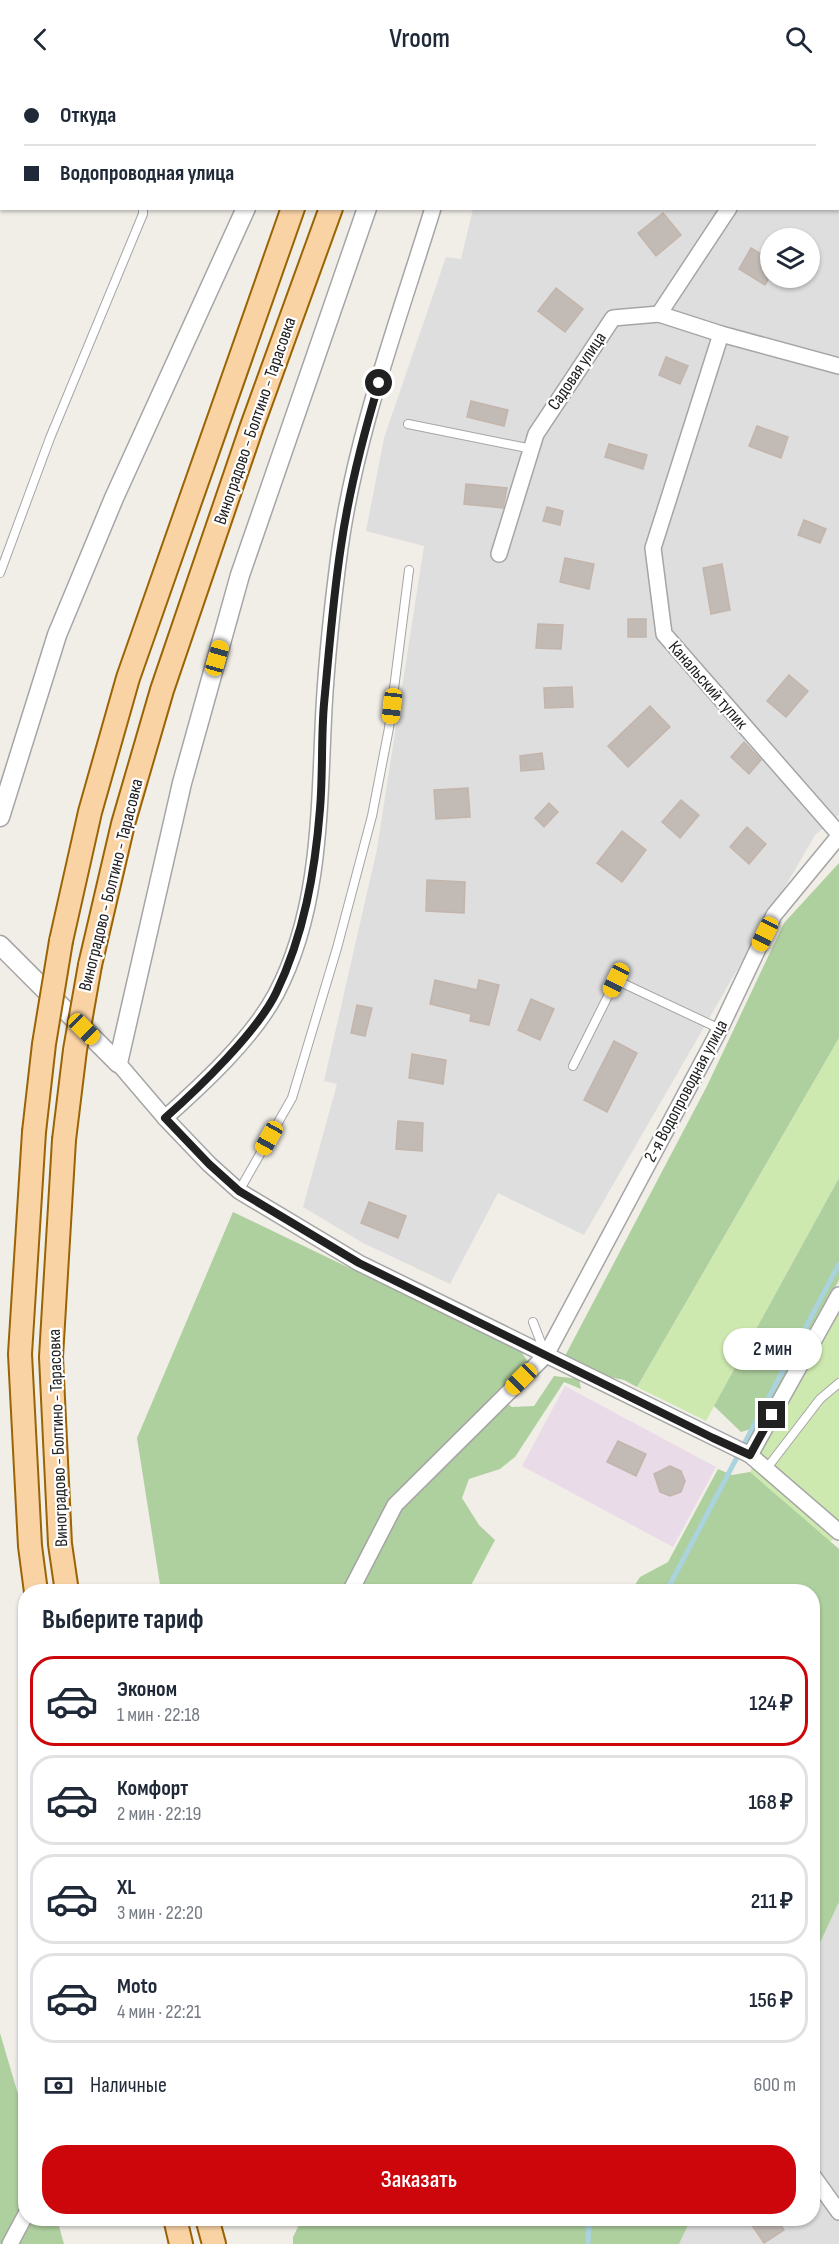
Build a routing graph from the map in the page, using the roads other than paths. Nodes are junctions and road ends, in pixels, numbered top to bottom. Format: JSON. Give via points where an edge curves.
{"nodes":[{"id":1,"x":142,"y":210,"type":"edge"},
{"id":2,"x":245,"y":210,"type":"edge"},
{"id":3,"x":292,"y":210,"type":"edge"},
{"id":4,"x":330,"y":210,"type":"edge"},
{"id":5,"x":366,"y":210,"type":"edge"},
{"id":6,"x":431,"y":210,"type":"edge"},
{"id":7,"x":728,"y":210,"type":"edge"},
{"id":8,"x":659,"y":314,"type":"junction"},
{"id":9,"x":721,"y":334,"type":"junction"},
{"id":10,"x":839,"y":366,"type":"edge"},
{"id":11,"x":408,"y":423,"type":"dead end"},
{"id":12,"x":532,"y":450,"type":"junction"},
{"id":13,"x":499,"y":554,"type":"dead end"},
{"id":14,"x":409,"y":570,"type":"dead end"},
{"id":15,"x":0,"y":573,"type":"edge"},
{"id":16,"x":0,"y":817,"type":"edge"},
{"id":17,"x":839,"y":835,"type":"edge"},
{"id":18,"x":0,"y":945,"type":"edge"},
{"id":19,"x":720,"y":1029,"type":"junction"},
{"id":20,"x":118,"y":1063,"type":"junction"},
{"id":21,"x":573,"y":1066,"type":"dead end"},
{"id":22,"x":165,"y":1118,"type":"junction"},
{"id":23,"x":239,"y":1191,"type":"junction"},
{"id":24,"x":839,"y":1295,"type":"edge"},
{"id":25,"x":533,"y":1322,"type":"dead end"},
{"id":26,"x":546,"y":1355,"type":"junction"},
{"id":27,"x":839,"y":1383,"type":"edge"},
{"id":28,"x":750,"y":1455,"type":"junction"},
{"id":29,"x":767,"y":1468,"type":"junction"},
{"id":30,"x":839,"y":1532,"type":"edge"},
{"id":31,"x":35,"y":1584,"type":"edge"},
{"id":32,"x":66,"y":1584,"type":"edge"},
{"id":33,"x":354,"y":1584,"type":"edge"},
{"id":34,"x":820,"y":2186,"type":"edge"},
{"id":35,"x":839,"y":2212,"type":"edge"},
{"id":36,"x":20,"y":2226,"type":"edge"},
{"id":37,"x":176,"y":2226,"type":"edge"},
{"id":38,"x":209,"y":2226,"type":"edge"},
{"id":39,"x":10,"y":2244,"type":"edge"},
{"id":40,"x":181,"y":2244,"type":"edge"},
{"id":41,"x":214,"y":2244,"type":"edge"}],
"edges":[{"from":1,"to":15,"type":"lane"},
{"from":2,"to":16,"type":"street","via":[[114,498],[57,635]]},
{"from":3,"to":31,"type":"main road","name":"Виноградово - Болтино - Тарасовка","bridge":true,"via":[[128,678],[90,812],[61,941],[34,1132],[20,1354]]},
{"from":4,"to":32,"type":"main road","name":"Виноградово - Болтино - Тарасовка","bridge":true,"via":[[162,690],[123,824],[90,965],[64,1140],[51,1357],[60,1544]]},
{"from":5,"to":20,"type":"street","via":[[240,574],[182,783]]},
{"from":6,"to":22,"type":"street","via":[[373,405],[341,546],[324,706],[320,809],[300,936],[275,995],[246,1036]]},
{"from":7,"to":8,"type":"street"},
{"from":8,"to":9,"type":"street"},
{"from":8,"to":12,"type":"street","name":"Садовая улица","via":[[613,318],[536,434]]},
{"from":9,"to":10,"type":"street"},
{"from":9,"to":17,"type":"street","name":"Канальский тупик","via":[[653,548],[664,634]]},
{"from":11,"to":12,"type":"lane"},
{"from":12,"to":13,"type":"street","name":"Садовая улица"},
{"from":14,"to":23,"type":"lane","via":[[381,772],[340,937],[292,1098]]},
{"from":17,"to":19,"type":"street","name":"2-я Водопроводная улица","via":[[774,915]]},
{"from":18,"to":20,"type":"street"},
{"from":19,"to":21,"type":"lane","via":[[616,980]]},
{"from":19,"to":26,"type":"street","name":"2-я Водопроводная улица"},
{"from":20,"to":22,"type":"street"},
{"from":22,"to":23,"type":"street"},
{"from":23,"to":26,"type":"street","via":[[359,1263]]},
{"from":24,"to":28,"type":"street"},
{"from":25,"to":26,"type":"lane"},
{"from":26,"to":28,"type":"street"},
{"from":26,"to":33,"type":"street","name":"2-я Водопроводная улица","via":[[395,1505]]},
{"from":27,"to":29,"type":"lane","via":[[820,1399]]},
{"from":28,"to":29,"type":"street"},
{"from":29,"to":30,"type":"street"},
{"from":34,"to":35,"type":"street"},
{"from":36,"to":39,"type":"street"},
{"from":37,"to":40,"type":"main road"},
{"from":38,"to":41,"type":"main road"}]}
